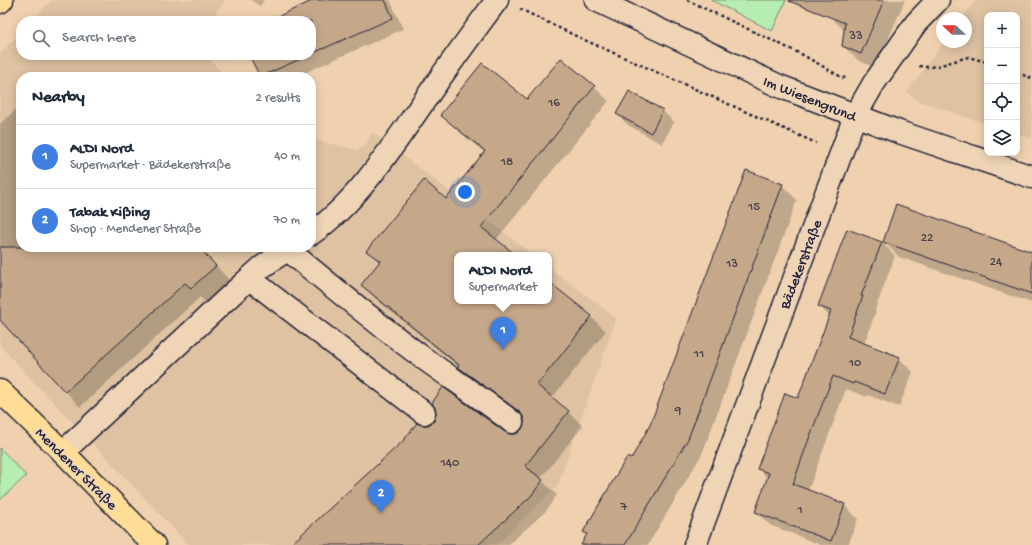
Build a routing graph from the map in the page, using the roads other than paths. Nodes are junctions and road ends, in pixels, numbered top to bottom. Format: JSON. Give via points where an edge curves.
{"nodes":[{"id":1,"x":497,"y":0,"type":"edge"},
{"id":2,"x":596,"y":0,"type":"edge"},
{"id":3,"x":938,"y":0,"type":"edge"},
{"id":4,"x":855,"y":116,"type":"junction"},
{"id":5,"x":1032,"y":177,"type":"edge"},
{"id":6,"x":316,"y":231,"type":"edge"},
{"id":7,"x":284,"y":252,"type":"edge"},
{"id":8,"x":295,"y":252,"type":"edge"},
{"id":9,"x":250,"y":278,"type":"junction"},
{"id":10,"x":0,"y":391,"type":"edge"},
{"id":11,"x":424,"y":413,"type":"dead end"},
{"id":12,"x":512,"y":422,"type":"dead end"},
{"id":13,"x":63,"y":452,"type":"junction"},
{"id":14,"x":154,"y":545,"type":"edge"},
{"id":15,"x":695,"y":545,"type":"edge"}],
"edges":[{"from":1,"to":6,"type":"street","via":[[357,191]]},
{"from":2,"to":4,"type":"street","name":"Im Wiesengrund","via":[[778,86]]},
{"from":3,"to":4,"type":"street","name":"Bädekerstraße","via":[[916,23],[874,83]]},
{"from":4,"to":5,"type":"street","name":"Im Wiesengrund"},
{"from":4,"to":15,"type":"street","name":"Bädekerstraße"},
{"from":7,"to":9,"type":"street"},
{"from":8,"to":12,"type":"street","via":[[359,309]]},
{"from":9,"to":11,"type":"street"},
{"from":9,"to":13,"type":"street"},
{"from":10,"to":13,"type":"main road","name":"Mendener Straße"},
{"from":13,"to":14,"type":"main road","name":"Mendener Straße"}]}
